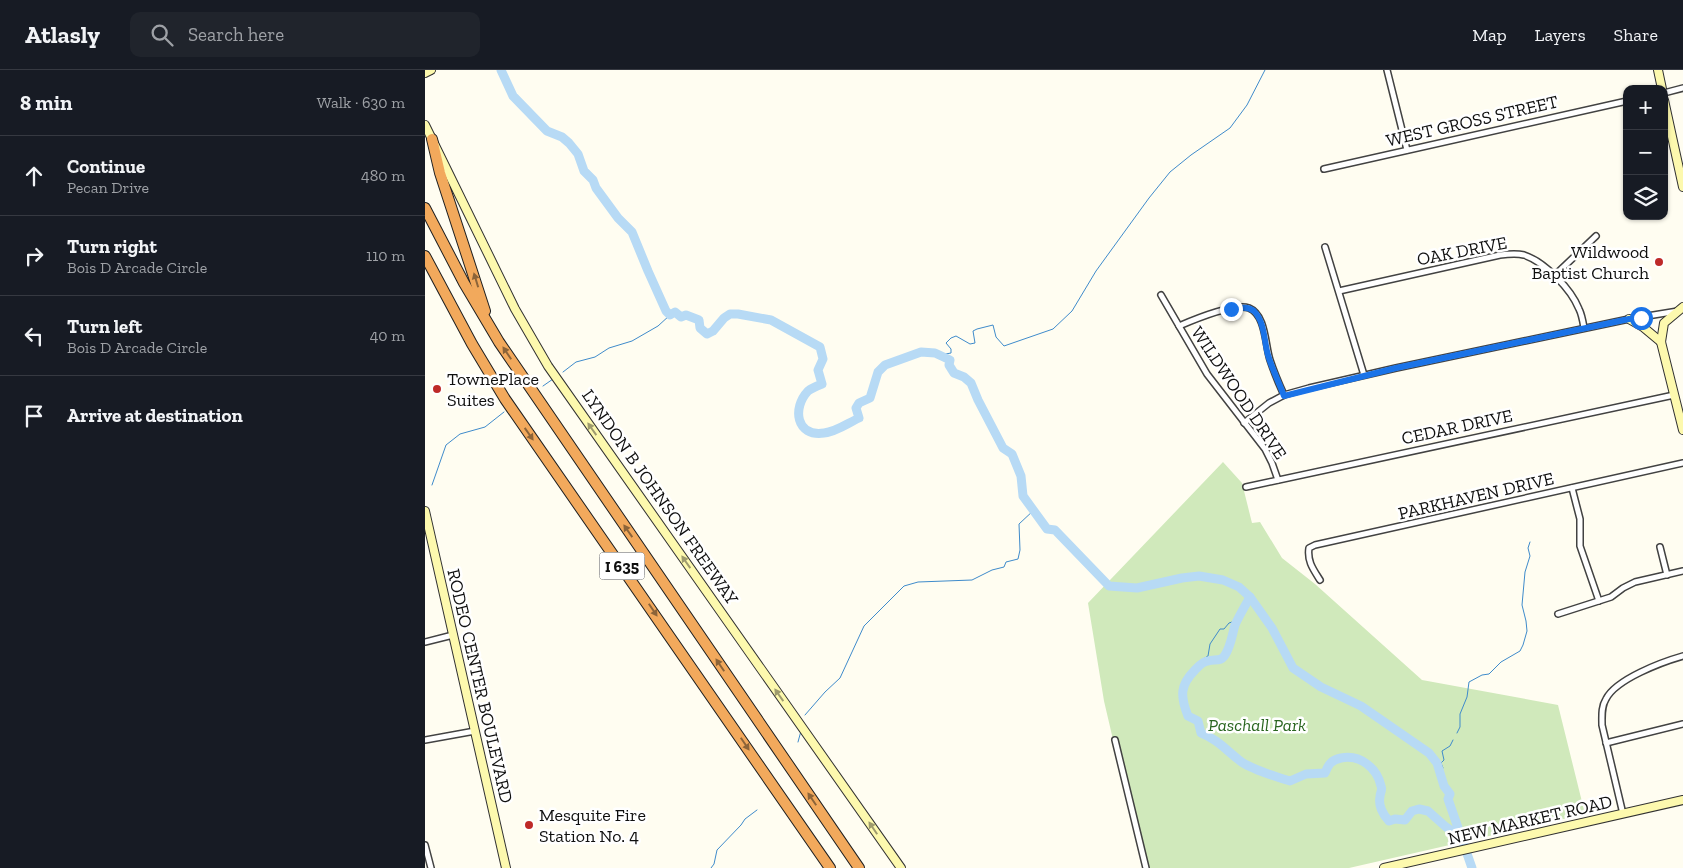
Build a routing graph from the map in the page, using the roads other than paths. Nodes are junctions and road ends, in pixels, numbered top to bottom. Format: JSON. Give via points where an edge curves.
{"nodes":[{"id":1,"x":431,"y":70,"type":"edge"},
{"id":2,"x":1387,"y":70,"type":"edge"},
{"id":3,"x":1657,"y":70,"type":"edge"},
{"id":4,"x":425,"y":73,"type":"edge"},
{"id":5,"x":1661,"y":85,"type":"edge"},
{"id":6,"x":1683,"y":88,"type":"edge"},
{"id":7,"x":1668,"y":92,"type":"edge"},
{"id":8,"x":1623,"y":102,"type":"edge"},
{"id":9,"x":1668,"y":118,"type":"edge"},
{"id":10,"x":425,"y":125,"type":"edge"},
{"id":11,"x":432,"y":139,"type":"junction"},
{"id":12,"x":1407,"y":150,"type":"junction"},
{"id":13,"x":1324,"y":169,"type":"dead end"},
{"id":14,"x":1683,"y":187,"type":"edge"},
{"id":15,"x":425,"y":208,"type":"edge"},
{"id":16,"x":1596,"y":236,"type":"dead end"},
{"id":17,"x":1325,"y":247,"type":"dead end"},
{"id":18,"x":425,"y":256,"type":"edge"},
{"id":19,"x":425,"y":273,"type":"edge"},
{"id":20,"x":1555,"y":276,"type":"junction"},
{"id":21,"x":1339,"y":291,"type":"junction"},
{"id":22,"x":1161,"y":296,"type":"dead end"},
{"id":23,"x":1681,"y":309,"type":"edge"},
{"id":24,"x":1629,"y":319,"type":"junction"},
{"id":25,"x":490,"y":326,"type":"junction"},
{"id":26,"x":1179,"y":326,"type":"junction"},
{"id":27,"x":1584,"y":328,"type":"junction"},
{"id":28,"x":1661,"y":342,"type":"junction"},
{"id":29,"x":1364,"y":375,"type":"junction"},
{"id":30,"x":1674,"y":395,"type":"junction"},
{"id":31,"x":1284,"y":396,"type":"junction"},
{"id":32,"x":505,"y":399,"type":"junction"},
{"id":33,"x":1244,"y":423,"type":"junction"},
{"id":34,"x":1683,"y":430,"type":"edge"},
{"id":35,"x":1683,"y":463,"type":"edge"},
{"id":36,"x":1278,"y":480,"type":"junction"},
{"id":37,"x":1246,"y":487,"type":"dead end"},
{"id":38,"x":1572,"y":488,"type":"junction"},
{"id":39,"x":425,"y":511,"type":"edge"},
{"id":40,"x":1660,"y":547,"type":"dead end"},
{"id":41,"x":1683,"y":571,"type":"edge"},
{"id":42,"x":1667,"y":575,"type":"junction"},
{"id":43,"x":1320,"y":580,"type":"dead end"},
{"id":44,"x":1599,"y":601,"type":"junction"},
{"id":45,"x":1558,"y":614,"type":"dead end"},
{"id":46,"x":453,"y":635,"type":"junction"},
{"id":47,"x":425,"y":642,"type":"edge"},
{"id":48,"x":1683,"y":656,"type":"edge"},
{"id":49,"x":1683,"y":724,"type":"edge"},
{"id":50,"x":475,"y":731,"type":"junction"},
{"id":51,"x":425,"y":740,"type":"edge"},
{"id":52,"x":1115,"y":740,"type":"dead end"},
{"id":53,"x":1606,"y":743,"type":"junction"},
{"id":54,"x":1683,"y":800,"type":"edge"},
{"id":55,"x":1623,"y":814,"type":"junction"},
{"id":56,"x":425,"y":845,"type":"edge"},
{"id":57,"x":431,"y":868,"type":"edge"},
{"id":58,"x":506,"y":868,"type":"edge"},
{"id":59,"x":830,"y":868,"type":"edge"},
{"id":60,"x":859,"y":868,"type":"edge"},
{"id":61,"x":901,"y":868,"type":"edge"},
{"id":62,"x":1146,"y":868,"type":"edge"},
{"id":63,"x":1385,"y":868,"type":"edge"}],
"edges":[{"from":1,"to":4,"type":"street"},
{"from":2,"to":12,"type":"street"},
{"from":3,"to":5,"type":"street"},
{"from":6,"to":7,"type":"street"},
{"from":8,"to":12,"type":"street","name":"WEST GROSS STREET"},
{"from":9,"to":14,"type":"street"},
{"from":10,"to":11,"type":"street","name":"LYNDON B JOHNSON FREEWAY"},
{"from":25,"to":11,"type":"highway","one_way":true},
{"from":61,"to":11,"type":"street","name":"LYNDON B JOHNSON FREEWAY","one_way":true,"via":[[548,366],[515,309]]},
{"from":12,"to":13,"type":"street","name":"WEST GROSS STREET"},
{"from":15,"to":25,"type":"highway","number":"I 635"},
{"from":16,"to":20,"type":"street"},
{"from":17,"to":21,"type":"street"},
{"from":18,"to":32,"type":"highway","number":"I 635"},
{"from":19,"to":32,"type":"highway","via":[[468,346]]},
{"from":20,"to":21,"type":"street","name":"OAK DRIVE","via":[[1524,255],[1500,255]]},
{"from":20,"to":27,"type":"street","name":"OAK DRIVE","via":[[1580,310]]},
{"from":21,"to":29,"type":"street"},
{"from":22,"to":26,"type":"street","name":"WILDWOOD DRIVE"},
{"from":23,"to":24,"type":"street"},
{"from":23,"to":28,"type":"street","via":[[1664,323]]},
{"from":24,"to":27,"type":"street"},
{"from":24,"to":28,"type":"street"},
{"from":60,"to":25,"type":"highway","number":"I 635","one_way":true},
{"from":26,"to":31,"type":"street","via":[[1211,314],[1245,307],[1253,311],[1261,323],[1268,356]]},
{"from":26,"to":33,"type":"street","name":"WILDWOOD DRIVE","via":[[1207,374]]},
{"from":27,"to":29,"type":"street"},
{"from":28,"to":30,"type":"street"},
{"from":29,"to":31,"type":"street"},
{"from":30,"to":34,"type":"street"},
{"from":30,"to":36,"type":"street","name":"CEDAR DRIVE"},
{"from":31,"to":33,"type":"street","via":[[1261,408]]},
{"from":32,"to":59,"type":"highway","number":"I 635","one_way":true},
{"from":33,"to":36,"type":"street","name":"WILDWOOD DRIVE","via":[[1265,449]]},
{"from":35,"to":38,"type":"street","name":"PARKHAVEN DRIVE"},
{"from":36,"to":37,"type":"street","name":"CEDAR DRIVE"},
{"from":38,"to":43,"type":"street","name":"PARKHAVEN DRIVE","via":[[1315,545],[1309,548],[1308,556]]},
{"from":38,"to":44,"type":"street","via":[[1580,519],[1580,546]]},
{"from":39,"to":46,"type":"street","name":"RODEO CENTER BOULEVARD"},
{"from":40,"to":42,"type":"street"},
{"from":41,"to":42,"type":"street"},
{"from":42,"to":44,"type":"street","via":[[1635,582]]},
{"from":44,"to":45,"type":"street"},
{"from":46,"to":47,"type":"street"},
{"from":46,"to":50,"type":"street","name":"RODEO CENTER BOULEVARD"},
{"from":48,"to":53,"type":"street","via":[[1612,690],[1602,711]]},
{"from":49,"to":53,"type":"street"},
{"from":50,"to":51,"type":"street"},
{"from":50,"to":58,"type":"street","name":"RODEO CENTER BOULEVARD"},
{"from":52,"to":62,"type":"street"},
{"from":53,"to":55,"type":"street"},
{"from":54,"to":55,"type":"street","name":"NEW MARKET ROAD"},
{"from":55,"to":63,"type":"street","name":"NEW MARKET ROAD"},
{"from":56,"to":57,"type":"street"}]}
